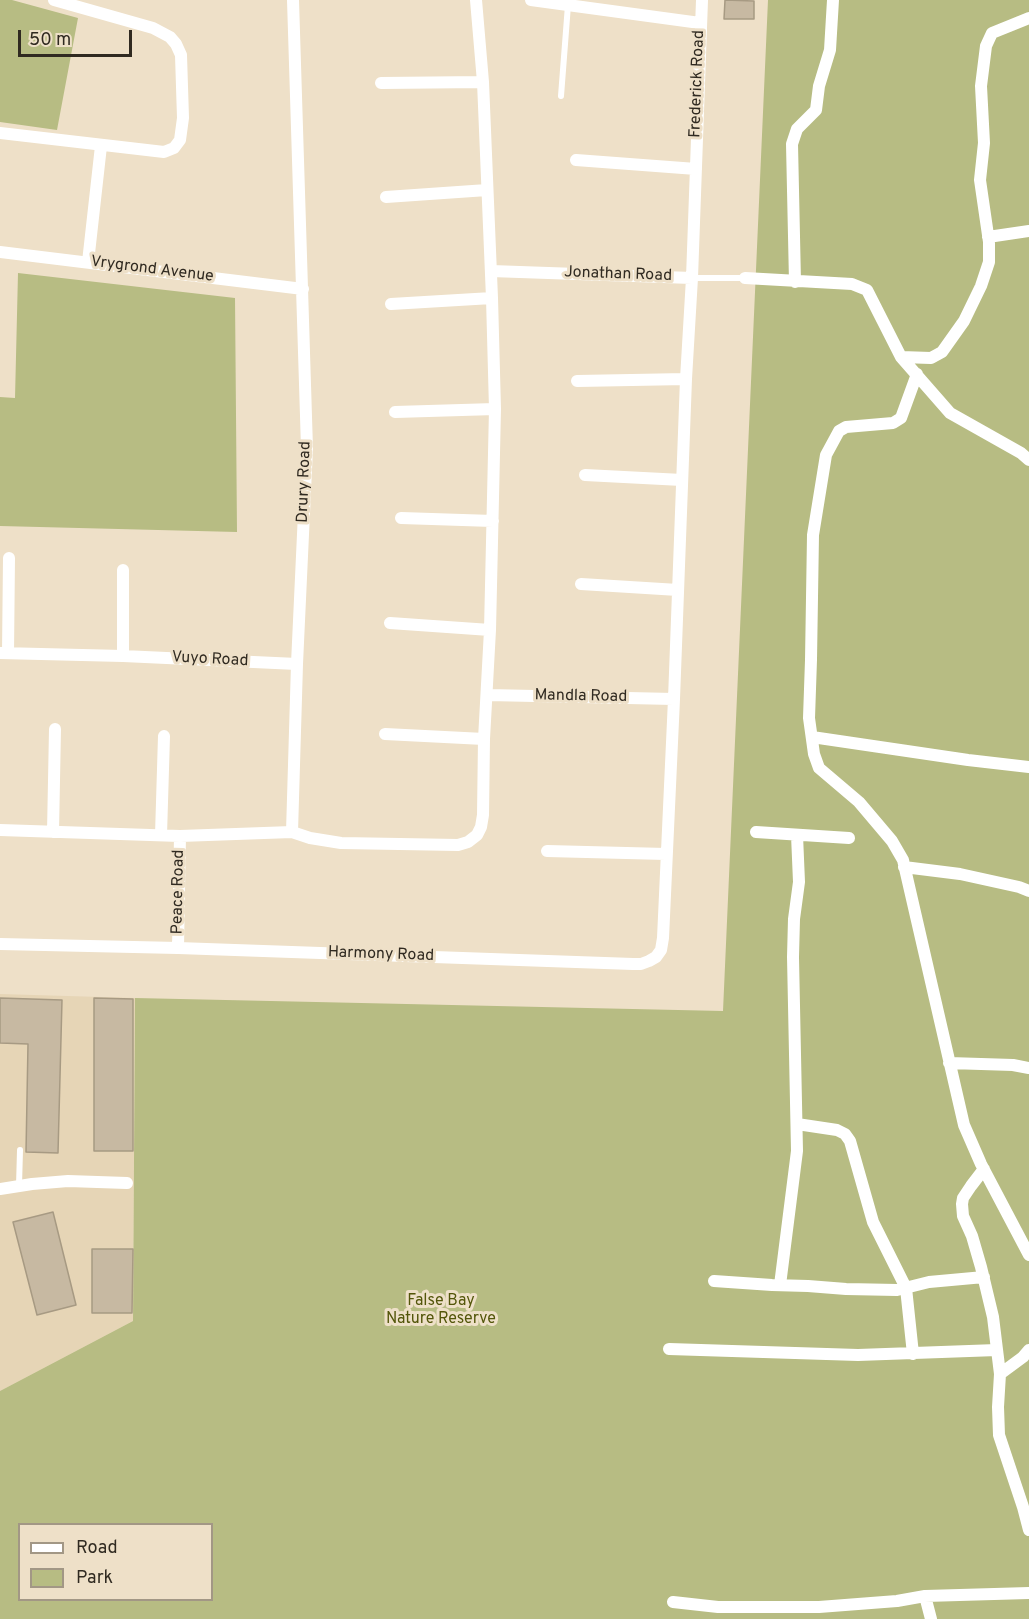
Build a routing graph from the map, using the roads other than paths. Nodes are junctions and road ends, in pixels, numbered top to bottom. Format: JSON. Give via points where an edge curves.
{"nodes":[{"id":1,"x":54,"y":0,"type":"edge"},
{"id":2,"x":293,"y":0,"type":"edge"},
{"id":3,"x":476,"y":0,"type":"edge"},
{"id":4,"x":531,"y":0,"type":"edge"},
{"id":5,"x":702,"y":0,"type":"edge"},
{"id":6,"x":833,"y":0,"type":"edge"},
{"id":7,"x":568,"y":5,"type":"junction"},
{"id":8,"x":1029,"y":18,"type":"edge"},
{"id":9,"x":700,"y":23,"type":"junction"},
{"id":10,"x":483,"y":82,"type":"junction"},
{"id":11,"x":381,"y":83,"type":"dead end"},
{"id":12,"x":561,"y":96,"type":"dead end"},
{"id":13,"x":0,"y":133,"type":"edge"},
{"id":14,"x":101,"y":146,"type":"junction"},
{"id":15,"x":576,"y":160,"type":"dead end"},
{"id":16,"x":696,"y":169,"type":"junction"},
{"id":17,"x":487,"y":190,"type":"junction"},
{"id":18,"x":386,"y":197,"type":"dead end"},
{"id":19,"x":1029,"y":231,"type":"edge"},
{"id":20,"x":988,"y":237,"type":"junction"},
{"id":21,"x":0,"y":252,"type":"edge"},
{"id":22,"x":88,"y":262,"type":"junction"},
{"id":23,"x":491,"y":271,"type":"junction"},
{"id":24,"x":692,"y":278,"type":"junction"},
{"id":25,"x":745,"y":278,"type":"joint"},
{"id":26,"x":795,"y":282,"type":"junction"},
{"id":27,"x":303,"y":289,"type":"junction"},
{"id":28,"x":492,"y":298,"type":"junction"},
{"id":29,"x":391,"y":304,"type":"dead end"},
{"id":30,"x":901,"y":357,"type":"junction"},
{"id":31,"x":916,"y":374,"type":"junction"},
{"id":32,"x":686,"y":379,"type":"junction"},
{"id":33,"x":578,"y":381,"type":"dead end"},
{"id":34,"x":495,"y":409,"type":"junction"},
{"id":35,"x":395,"y":412,"type":"dead end"},
{"id":36,"x":1029,"y":460,"type":"edge"},
{"id":37,"x":585,"y":475,"type":"dead end"},
{"id":38,"x":682,"y":480,"type":"junction"},
{"id":39,"x":401,"y":518,"type":"dead end"},
{"id":40,"x":492,"y":521,"type":"junction"},
{"id":41,"x":9,"y":558,"type":"dead end"},
{"id":42,"x":123,"y":570,"type":"dead end"},
{"id":43,"x":581,"y":584,"type":"dead end"},
{"id":44,"x":678,"y":590,"type":"junction"},
{"id":45,"x":390,"y":623,"type":"dead end"},
{"id":46,"x":490,"y":630,"type":"junction"},
{"id":47,"x":4,"y":653,"type":"edge"},
{"id":48,"x":123,"y":656,"type":"junction"},
{"id":49,"x":297,"y":664,"type":"junction"},
{"id":50,"x":488,"y":695,"type":"junction"},
{"id":51,"x":674,"y":699,"type":"junction"},
{"id":52,"x":55,"y":729,"type":"dead end"},
{"id":53,"x":386,"y":734,"type":"dead end"},
{"id":54,"x":164,"y":736,"type":"dead end"},
{"id":55,"x":812,"y":737,"type":"junction"},
{"id":56,"x":484,"y":739,"type":"junction"},
{"id":57,"x":1029,"y":767,"type":"edge"},
{"id":58,"x":0,"y":830,"type":"edge"},
{"id":59,"x":53,"y":832,"type":"junction"},
{"id":60,"x":292,"y":832,"type":"junction"},
{"id":61,"x":756,"y":832,"type":"dead end"},
{"id":62,"x":161,"y":835,"type":"junction"},
{"id":63,"x":798,"y":835,"type":"junction"},
{"id":64,"x":180,"y":836,"type":"junction"},
{"id":65,"x":849,"y":838,"type":"dead end"},
{"id":66,"x":547,"y":851,"type":"dead end"},
{"id":67,"x":666,"y":854,"type":"junction"},
{"id":68,"x":904,"y":867,"type":"junction"},
{"id":69,"x":1029,"y":891,"type":"edge"},
{"id":70,"x":0,"y":944,"type":"edge"},
{"id":71,"x":177,"y":948,"type":"junction"},
{"id":72,"x":949,"y":1063,"type":"junction"},
{"id":73,"x":1029,"y":1068,"type":"edge"},
{"id":74,"x":797,"y":1124,"type":"junction"},
{"id":75,"x":20,"y":1150,"type":"dead end"},
{"id":76,"x":984,"y":1169,"type":"junction"},
{"id":77,"x":127,"y":1183,"type":"dead end"},
{"id":78,"x":19,"y":1186,"type":"junction"},
{"id":79,"x":0,"y":1190,"type":"edge"},
{"id":80,"x":1029,"y":1254,"type":"edge"},
{"id":81,"x":984,"y":1277,"type":"junction"},
{"id":82,"x":714,"y":1281,"type":"dead end"},
{"id":83,"x":780,"y":1285,"type":"junction"},
{"id":84,"x":906,"y":1288,"type":"junction"},
{"id":85,"x":669,"y":1349,"type":"dead end"},
{"id":86,"x":997,"y":1350,"type":"junction"},
{"id":87,"x":1029,"y":1350,"type":"edge"},
{"id":88,"x":913,"y":1354,"type":"junction"},
{"id":89,"x":1000,"y":1374,"type":"junction"},
{"id":90,"x":1029,"y":1530,"type":"edge"},
{"id":91,"x":1029,"y":1593,"type":"edge"},
{"id":92,"x":925,"y":1596,"type":"junction"},
{"id":93,"x":673,"y":1602,"type":"dead end"},
{"id":94,"x":931,"y":1619,"type":"edge"}],
"edges":[{"from":1,"to":14,"type":"street","via":[[153,28],[170,37],[181,55],[183,118],[180,140],[174,148],[164,152]]},
{"from":2,"to":27,"type":"street","name":"Drury Road"},
{"from":3,"to":10,"type":"street"},
{"from":4,"to":7,"type":"street"},
{"from":5,"to":9,"type":"street","name":"Frederick Road"},
{"from":6,"to":26,"type":"street","via":[[830,50],[816,110],[797,129],[792,144]]},
{"from":7,"to":9,"type":"street"},
{"from":7,"to":12,"type":"lane"},
{"from":8,"to":20,"type":"street","via":[[992,33],[986,46],[981,86],[984,142],[980,180]]},
{"from":9,"to":16,"type":"street","name":"Frederick Road"},
{"from":10,"to":11,"type":"street"},
{"from":10,"to":17,"type":"street"},
{"from":13,"to":14,"type":"street"},
{"from":14,"to":22,"type":"street"},
{"from":15,"to":16,"type":"street"},
{"from":16,"to":24,"type":"street","name":"Frederick Road"},
{"from":17,"to":18,"type":"street"},
{"from":17,"to":23,"type":"street"},
{"from":19,"to":20,"type":"street"},
{"from":20,"to":30,"type":"street","via":[[989,262],[981,286],[951,341],[931,358]]},
{"from":21,"to":22,"type":"street","name":"Vrygrond Avenue"},
{"from":22,"to":27,"type":"street","name":"Vrygrond Avenue"},
{"from":23,"to":24,"type":"street","name":"Jonathan Road"},
{"from":23,"to":28,"type":"street"},
{"from":24,"to":25,"type":"lane","name":"Jonathan Road"},
{"from":24,"to":32,"type":"street","name":"Harmony Road"},
{"from":25,"to":26,"type":"street"},
{"from":26,"to":30,"type":"street","via":[[852,284],[867,290]]},
{"from":27,"to":49,"type":"street","name":"Drury Road","via":[[308,448]]},
{"from":28,"to":29,"type":"street"},
{"from":28,"to":34,"type":"street"},
{"from":30,"to":31,"type":"street"},
{"from":31,"to":36,"type":"street","via":[[950,413]]},
{"from":31,"to":55,"type":"street","via":[[901,418],[893,423],[846,427],[839,431],[826,455],[813,535],[808,718]]},
{"from":32,"to":33,"type":"street"},
{"from":32,"to":38,"type":"street","name":"Harmony Road"},
{"from":34,"to":35,"type":"street"},
{"from":34,"to":40,"type":"street"},
{"from":37,"to":38,"type":"street"},
{"from":38,"to":44,"type":"street","name":"Harmony Road"},
{"from":39,"to":40,"type":"street"},
{"from":40,"to":46,"type":"street"},
{"from":41,"to":47,"type":"street","name":"Vuyo Road"},
{"from":42,"to":48,"type":"street"},
{"from":43,"to":44,"type":"street"},
{"from":44,"to":51,"type":"street","name":"Harmony Road"},
{"from":45,"to":46,"type":"street"},
{"from":46,"to":50,"type":"street"},
{"from":47,"to":48,"type":"street","name":"Vuyo Road"},
{"from":48,"to":49,"type":"street","name":"Vuyo Road"},
{"from":49,"to":60,"type":"street","name":"Drury Road"},
{"from":50,"to":51,"type":"street","name":"Mandla Road"},
{"from":50,"to":56,"type":"street"},
{"from":51,"to":67,"type":"street","name":"Harmony Road"},
{"from":52,"to":59,"type":"street"},
{"from":53,"to":56,"type":"street"},
{"from":54,"to":62,"type":"street"},
{"from":55,"to":57,"type":"street"},
{"from":55,"to":68,"type":"street","via":[[819,768],[859,802],[892,841]]},
{"from":56,"to":60,"type":"street","via":[[483,815],[477,835],[468,842],[341,843]]},
{"from":58,"to":59,"type":"street"},
{"from":59,"to":62,"type":"street"},
{"from":60,"to":64,"type":"street"},
{"from":61,"to":63,"type":"street"},
{"from":62,"to":64,"type":"street"},
{"from":63,"to":65,"type":"street"},
{"from":63,"to":74,"type":"street","via":[[793,957]]},
{"from":64,"to":71,"type":"street","name":"Peace Road"},
{"from":66,"to":67,"type":"street"},
{"from":67,"to":71,"type":"street","name":"Harmony Road","via":[[661,950],[641,964]]},
{"from":68,"to":69,"type":"street","via":[[960,874]]},
{"from":68,"to":72,"type":"street"},
{"from":70,"to":71,"type":"street","name":"Harmony Road"},
{"from":72,"to":73,"type":"street"},
{"from":72,"to":76,"type":"street","via":[[964,1125]]},
{"from":74,"to":83,"type":"street"},
{"from":74,"to":84,"type":"street","via":[[837,1130],[850,1141],[873,1222]]},
{"from":75,"to":78,"type":"lane"},
{"from":76,"to":80,"type":"street"},
{"from":76,"to":81,"type":"street","via":[[962,1204]]},
{"from":77,"to":78,"type":"street","via":[[68,1181]]},
{"from":78,"to":79,"type":"street"},
{"from":81,"to":84,"type":"street"},
{"from":81,"to":86,"type":"street"},
{"from":82,"to":83,"type":"street"},
{"from":83,"to":84,"type":"street"},
{"from":84,"to":88,"type":"street"},
{"from":85,"to":88,"type":"street"},
{"from":86,"to":88,"type":"street"},
{"from":86,"to":89,"type":"street"},
{"from":87,"to":89,"type":"street"},
{"from":89,"to":90,"type":"street","via":[[999,1435]]},
{"from":91,"to":92,"type":"street"},
{"from":92,"to":93,"type":"street","via":[[819,1607],[718,1607]]},
{"from":92,"to":94,"type":"street"}]}
